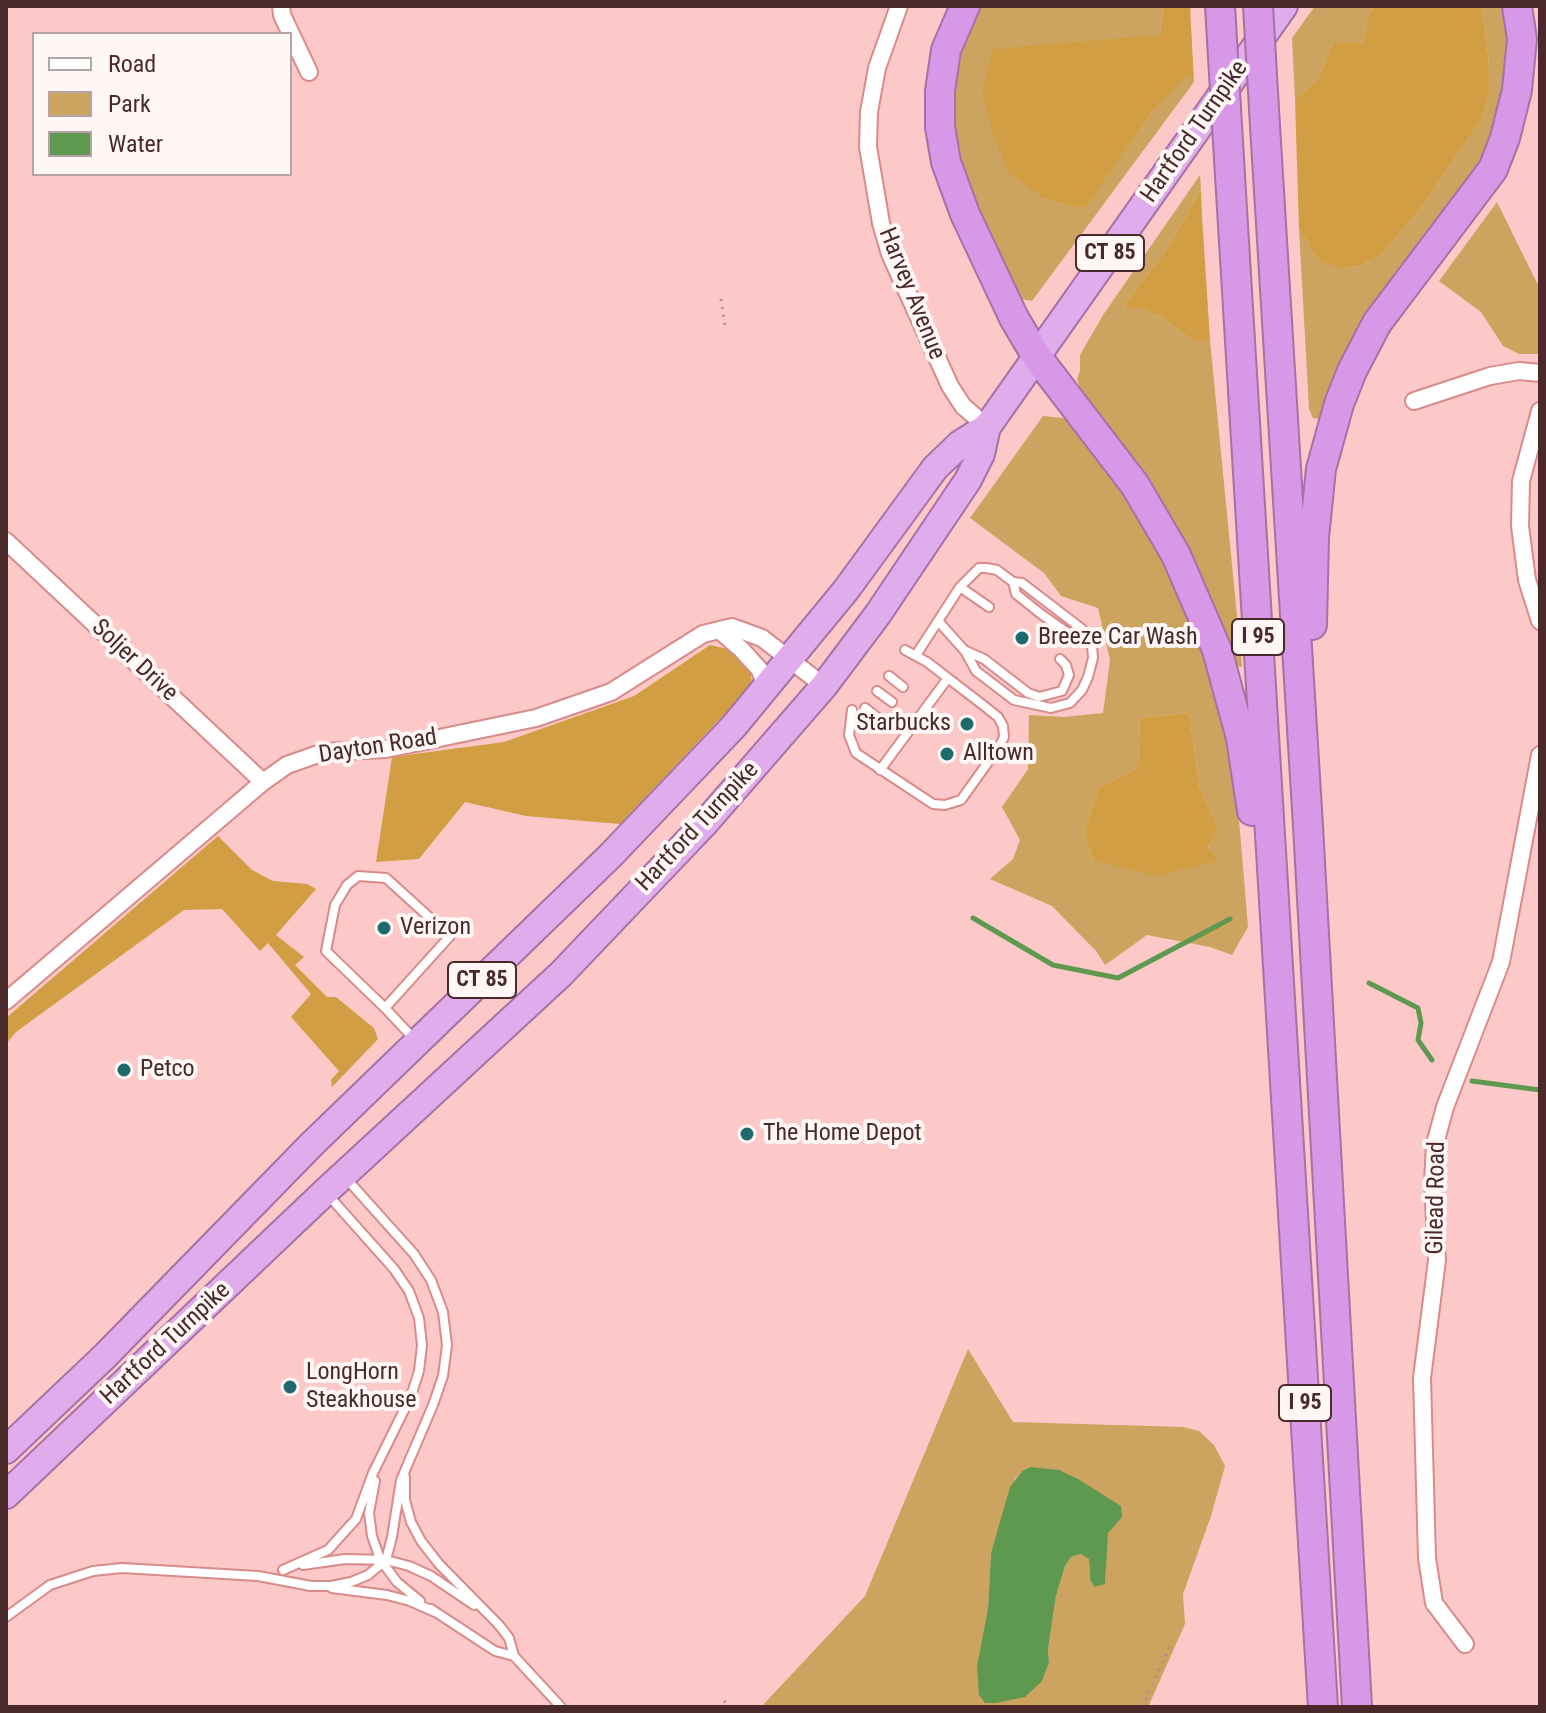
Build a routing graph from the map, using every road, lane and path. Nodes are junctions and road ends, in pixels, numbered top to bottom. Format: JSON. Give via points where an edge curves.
{"nodes":[{"id":1,"x":281,"y":6,"type":"edge"},
{"id":2,"x":899,"y":6,"type":"edge"},
{"id":3,"x":965,"y":6,"type":"edge"},
{"id":4,"x":1220,"y":6,"type":"edge"},
{"id":5,"x":1258,"y":6,"type":"edge"},
{"id":6,"x":1284,"y":6,"type":"edge"},
{"id":7,"x":1517,"y":6,"type":"edge"},
{"id":8,"x":290,"y":32,"type":"edge"},
{"id":9,"x":292,"y":36,"type":"edge"},
{"id":10,"x":309,"y":72,"type":"dead end"},
{"id":11,"x":721,"y":299,"type":"dead end"},
{"id":12,"x":725,"y":325,"type":"dead end"},
{"id":13,"x":1037,"y":357,"type":"junction"},
{"id":14,"x":1540,"y":373,"type":"edge"},
{"id":15,"x":1414,"y":401,"type":"dead end"},
{"id":16,"x":1540,"y":411,"type":"edge"},
{"id":17,"x":987,"y":427,"type":"junction"},
{"id":18,"x":6,"y":541,"type":"edge"},
{"id":19,"x":960,"y":587,"type":"junction"},
{"id":20,"x":989,"y":607,"type":"dead end"},
{"id":21,"x":1540,"y":621,"type":"edge"},
{"id":22,"x":939,"y":622,"type":"junction"},
{"id":23,"x":719,"y":630,"type":"junction"},
{"id":24,"x":905,"y":650,"type":"dead end"},
{"id":25,"x":965,"y":651,"type":"junction"},
{"id":26,"x":916,"y":655,"type":"junction"},
{"id":27,"x":1060,"y":659,"type":"dead end"},
{"id":28,"x":790,"y":660,"type":"junction"},
{"id":29,"x":889,"y":676,"type":"dead end"},
{"id":30,"x":948,"y":678,"type":"junction"},
{"id":31,"x":824,"y":686,"type":"junction"},
{"id":32,"x":903,"y":687,"type":"dead end"},
{"id":33,"x":766,"y":688,"type":"junction"},
{"id":34,"x":877,"y":691,"type":"dead end"},
{"id":35,"x":892,"y":702,"type":"dead end"},
{"id":36,"x":865,"y":708,"type":"dead end"},
{"id":37,"x":852,"y":710,"type":"dead end"},
{"id":38,"x":879,"y":719,"type":"dead end"},
{"id":39,"x":1540,"y":755,"type":"edge"},
{"id":40,"x":880,"y":770,"type":"junction"},
{"id":41,"x":263,"y":782,"type":"junction"},
{"id":42,"x":1308,"y":826,"type":"junction"},
{"id":43,"x":6,"y":1001,"type":"edge"},
{"id":44,"x":385,"y":1008,"type":"junction"},
{"id":45,"x":418,"y":1042,"type":"junction"},
{"id":46,"x":1287,"y":1099,"type":"junction"},
{"id":47,"x":304,"y":1152,"type":"junction"},
{"id":48,"x":334,"y":1184,"type":"junction"},
{"id":49,"x":388,"y":1442,"type":"junction"},
{"id":50,"x":6,"y":1450,"type":"edge"},
{"id":51,"x":411,"y":1453,"type":"junction"},
{"id":52,"x":6,"y":1495,"type":"edge"},
{"id":53,"x":383,"y":1561,"type":"junction"},
{"id":54,"x":283,"y":1570,"type":"junction"},
{"id":55,"x":258,"y":1576,"type":"junction"},
{"id":56,"x":309,"y":1586,"type":"junction"},
{"id":57,"x":435,"y":1612,"type":"junction"},
{"id":58,"x":6,"y":1617,"type":"edge"},
{"id":59,"x":499,"y":1625,"type":"junction"},
{"id":60,"x":1172,"y":1641,"type":"dead end"},
{"id":61,"x":1465,"y":1644,"type":"dead end"},
{"id":62,"x":514,"y":1656,"type":"junction"},
{"id":63,"x":724,"y":1701,"type":"dead end"},
{"id":64,"x":561,"y":1707,"type":"edge"},
{"id":65,"x":730,"y":1707,"type":"edge"},
{"id":66,"x":1142,"y":1707,"type":"edge"},
{"id":67,"x":1323,"y":1707,"type":"edge"},
{"id":68,"x":1357,"y":1707,"type":"edge"}],
"edges":[{"from":1,"to":8,"type":"street"},
{"from":2,"to":17,"type":"street","name":"Harvey Avenue","via":[[877,68],[869,112],[868,147],[881,223],[950,386]]},
{"from":3,"to":13,"type":"highway","via":[[946,50],[940,91],[946,162],[990,269]]},
{"from":4,"to":46,"type":"highway","number":"I 95","bridge":true},
{"from":5,"to":42,"type":"highway","number":"I 95","bridge":true},
{"from":6,"to":13,"type":"highway","name":"Hartford Turnpike","number":"CT 85"},
{"from":7,"to":42,"type":"highway","via":[[1522,39],[1517,90],[1493,169],[1377,323],[1339,404],[1321,469],[1314,537]]},
{"from":9,"to":10,"type":"street"},
{"from":11,"to":12,"type":"path"},
{"from":13,"to":17,"type":"highway","name":"Hartford Turnpike","number":"CT 85"},
{"from":13,"to":46,"type":"highway","via":[[1135,485],[1176,555],[1217,650],[1241,738],[1262,952]]},
{"from":14,"to":15,"type":"street","via":[[1490,376]]},
{"from":16,"to":21,"type":"street","via":[[1521,481],[1520,526],[1527,580]]},
{"from":17,"to":28,"type":"highway","name":"Hartford Turnpike","number":"CT 85","via":[[935,468]]},
{"from":17,"to":31,"type":"highway","name":"Hartford Turnpike","number":"CT 85","via":[[981,454],[964,487]]},
{"from":18,"to":41,"type":"street","name":"Soljer Drive"},
{"from":19,"to":20,"type":"lane"},
{"from":19,"to":22,"type":"lane"},
{"from":19,"to":25,"type":"lane","via":[[979,568],[997,570],[1022,583],[1082,629],[1093,658],[1082,690],[1070,703],[1051,708],[1014,700],[976,671]]},
{"from":22,"to":25,"type":"lane"},
{"from":22,"to":26,"type":"lane"},
{"from":23,"to":28,"type":"street","via":[[732,627],[762,638]]},
{"from":23,"to":33,"type":"street","via":[[760,670]]},
{"from":23,"to":41,"type":"street","name":"Dayton Road","via":[[703,634],[611,692],[536,718],[386,749],[324,752],[287,765]]},
{"from":24,"to":26,"type":"lane"},
{"from":25,"to":27,"type":"lane","via":[[1039,697],[1062,691],[1069,675]]},
{"from":26,"to":30,"type":"lane"},
{"from":28,"to":31,"type":"street"},
{"from":28,"to":33,"type":"highway","name":"Hartford Turnpike","number":"CT 85"},
{"from":29,"to":32,"type":"lane"},
{"from":30,"to":40,"type":"lane","via":[[923,702]]},
{"from":30,"to":40,"type":"lane","via":[[998,717],[1004,737],[961,800],[933,804]]},
{"from":31,"to":48,"type":"highway","name":"Hartford Turnpike","number":"CT 85","via":[[705,823],[561,974]]},
{"from":33,"to":45,"type":"highway","name":"Hartford Turnpike","number":"CT 85","via":[[611,855]]},
{"from":34,"to":35,"type":"lane"},
{"from":36,"to":38,"type":"lane"},
{"from":37,"to":40,"type":"lane","via":[[851,745]]},
{"from":39,"to":61,"type":"street","name":"Gilead Road","via":[[1501,962],[1435,1144],[1437,1260],[1422,1378],[1427,1558],[1434,1603]]},
{"from":41,"to":43,"type":"street","name":"Dayton Road"},
{"from":42,"to":68,"type":"highway","number":"I 95"},
{"from":44,"to":44,"type":"lane","via":[[450,936],[386,878],[358,876],[335,905],[326,951]]},
{"from":44,"to":45,"type":"lane"},
{"from":45,"to":47,"type":"highway","name":"Hartford Turnpike","number":"CT 85"},
{"from":46,"to":67,"type":"highway","number":"I 95"},
{"from":47,"to":48,"type":"highway"},
{"from":47,"to":50,"type":"highway","name":"Hartford Turnpike","number":"CT 85"},
{"from":48,"to":49,"type":"lane","via":[[409,1291],[419,1318],[419,1371]]},
{"from":48,"to":51,"type":"lane","via":[[414,1254],[443,1312],[443,1376]]},
{"from":48,"to":52,"type":"highway","name":"Hartford Turnpike","number":"CT 85"},
{"from":49,"to":53,"type":"lane","via":[[369,1513]]},
{"from":49,"to":54,"type":"lane","via":[[356,1519],[344,1535],[328,1550]]},
{"from":51,"to":53,"type":"lane"},
{"from":51,"to":59,"type":"lane","via":[[405,1500],[411,1522],[439,1564]]},
{"from":53,"to":54,"type":"lane","via":[[345,1559]]},
{"from":53,"to":56,"type":"lane","via":[[351,1582]]},
{"from":53,"to":57,"type":"lane","via":[[412,1596]]},
{"from":53,"to":59,"type":"lane","via":[[431,1576]]},
{"from":54,"to":55,"type":"lane"},
{"from":55,"to":56,"type":"lane"},
{"from":55,"to":58,"type":"lane","via":[[93,1571],[50,1585]]},
{"from":56,"to":57,"type":"lane","via":[[387,1595]]},
{"from":57,"to":62,"type":"lane","via":[[495,1651]]},
{"from":59,"to":62,"type":"lane"},
{"from":60,"to":66,"type":"path"},
{"from":62,"to":64,"type":"lane"},
{"from":63,"to":65,"type":"path"}]}
